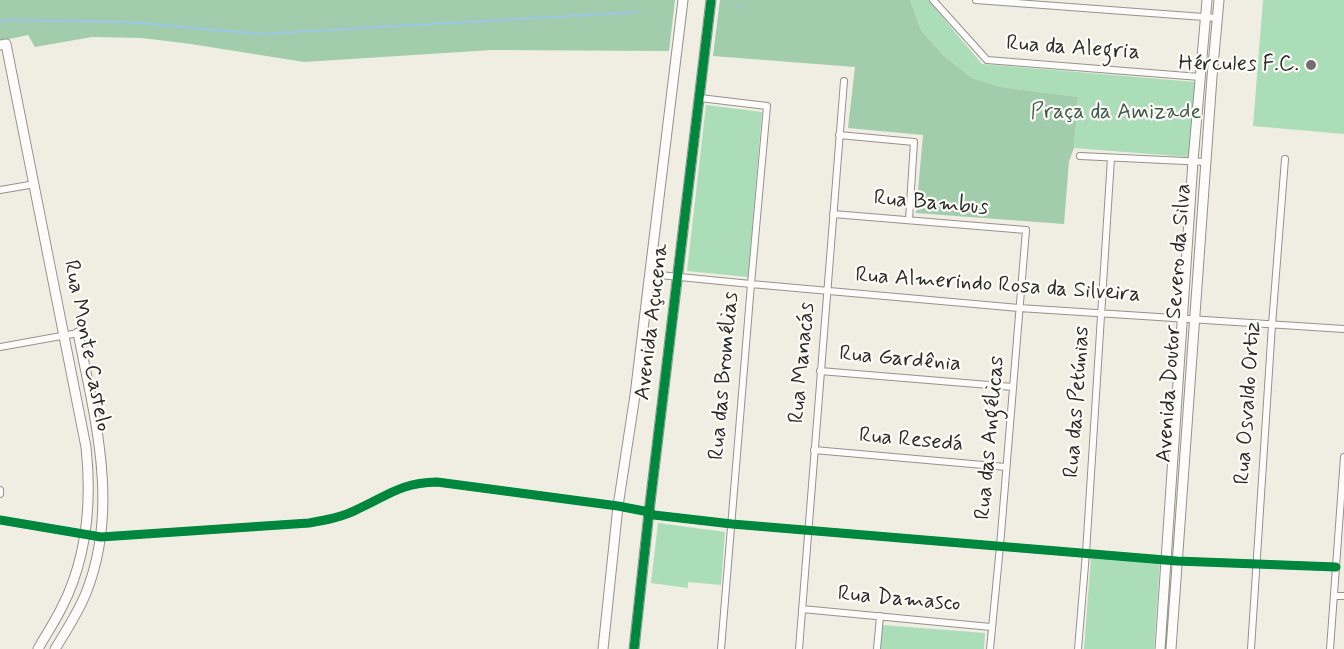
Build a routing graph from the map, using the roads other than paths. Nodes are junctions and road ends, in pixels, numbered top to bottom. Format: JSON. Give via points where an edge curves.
{"nodes":[{"id":1,"x":683,"y":0,"type":"edge"},
{"id":2,"x":711,"y":0,"type":"edge"},
{"id":3,"x":933,"y":0,"type":"edge"},
{"id":4,"x":976,"y":0,"type":"edge"},
{"id":5,"x":1207,"y":0,"type":"edge"},
{"id":6,"x":1219,"y":0,"type":"edge"},
{"id":7,"x":1204,"y":17,"type":"junction"},
{"id":8,"x":1218,"y":18,"type":"junction"},
{"id":9,"x":3,"y":44,"type":"edge"},
{"id":10,"x":1200,"y":77,"type":"junction"},
{"id":11,"x":844,"y":81,"type":"dead end"},
{"id":12,"x":700,"y":98,"type":"junction"},
{"id":13,"x":839,"y":135,"type":"junction"},
{"id":14,"x":1080,"y":156,"type":"dead end"},
{"id":15,"x":1111,"y":158,"type":"junction"},
{"id":16,"x":1285,"y":159,"type":"dead end"},
{"id":17,"x":1193,"y":161,"type":"junction"},
{"id":18,"x":1206,"y":162,"type":"junction"},
{"id":19,"x":35,"y":184,"type":"junction"},
{"id":20,"x":0,"y":190,"type":"edge"},
{"id":21,"x":833,"y":214,"type":"junction"},
{"id":22,"x":909,"y":220,"type":"junction"},
{"id":23,"x":1026,"y":230,"type":"joint"},
{"id":24,"x":649,"y":274,"type":"junction"},
{"id":25,"x":678,"y":277,"type":"junction"},
{"id":26,"x":751,"y":284,"type":"junction"},
{"id":27,"x":827,"y":291,"type":"junction"},
{"id":28,"x":1019,"y":308,"type":"junction"},
{"id":29,"x":1102,"y":313,"type":"junction"},
{"id":30,"x":1182,"y":318,"type":"junction"},
{"id":31,"x":1194,"y":319,"type":"junction"},
{"id":32,"x":1272,"y":325,"type":"junction"},
{"id":33,"x":1344,"y":329,"type":"edge"},
{"id":34,"x":78,"y":333,"type":"joint"},
{"id":35,"x":64,"y":335,"type":"junction"},
{"id":36,"x":0,"y":347,"type":"edge"},
{"id":37,"x":820,"y":371,"type":"junction"},
{"id":38,"x":1013,"y":387,"type":"junction"},
{"id":39,"x":814,"y":450,"type":"junction"},
{"id":40,"x":1344,"y":457,"type":"edge"},
{"id":41,"x":1006,"y":467,"type":"junction"},
{"id":42,"x":618,"y":506,"type":"junction"},
{"id":43,"x":649,"y":512,"type":"junction"},
{"id":44,"x":0,"y":520,"type":"edge"},
{"id":45,"x":732,"y":524,"type":"junction"},
{"id":46,"x":808,"y":530,"type":"junction"},
{"id":47,"x":85,"y":535,"type":"junction"},
{"id":48,"x":101,"y":537,"type":"junction"},
{"id":49,"x":1000,"y":546,"type":"junction"},
{"id":50,"x":1086,"y":553,"type":"junction"},
{"id":51,"x":1166,"y":560,"type":"junction"},
{"id":52,"x":1177,"y":561,"type":"junction"},
{"id":53,"x":1256,"y":564,"type":"junction"},
{"id":54,"x":1336,"y":567,"type":"junction"},
{"id":55,"x":1334,"y":596,"type":"junction"},
{"id":56,"x":1344,"y":596,"type":"edge"},
{"id":57,"x":802,"y":609,"type":"junction"},
{"id":58,"x":880,"y":616,"type":"junction"},
{"id":59,"x":991,"y":627,"type":"junction"},
{"id":60,"x":38,"y":649,"type":"edge"},
{"id":61,"x":55,"y":649,"type":"edge"},
{"id":62,"x":603,"y":649,"type":"edge"},
{"id":63,"x":634,"y":649,"type":"edge"},
{"id":64,"x":721,"y":649,"type":"edge"},
{"id":65,"x":799,"y":649,"type":"edge"},
{"id":66,"x":877,"y":649,"type":"edge"},
{"id":67,"x":990,"y":649,"type":"edge"},
{"id":68,"x":1078,"y":649,"type":"edge"},
{"id":69,"x":1160,"y":649,"type":"edge"},
{"id":70,"x":1171,"y":649,"type":"edge"},
{"id":71,"x":1251,"y":649,"type":"edge"},
{"id":72,"x":1330,"y":649,"type":"edge"}],
"edges":[{"from":1,"to":24,"type":"main road","name":"Avenida Açucena"},
{"from":2,"to":12,"type":"main road","name":"Avenida Açucena"},
{"from":3,"to":10,"type":"street","name":"Rua da Alegria","via":[[987,60]]},
{"from":4,"to":7,"type":"street"},
{"from":5,"to":7,"type":"main road","name":"Avenida Doutor Severo da Silva"},
{"from":6,"to":8,"type":"main road","name":"Avenida Doutor Severo da Silva"},
{"from":7,"to":8,"type":"street"},
{"from":7,"to":10,"type":"main road","name":"Avenida Doutor Severo da Silva"},
{"from":8,"to":18,"type":"main road","name":"Avenida Doutor Severo da Silva"},
{"from":9,"to":19,"type":"main road","name":"Rua Monte Castelo"},
{"from":10,"to":17,"type":"main road","name":"Avenida Doutor Severo da Silva"},
{"from":11,"to":13,"type":"street","name":"Rua Manacás"},
{"from":12,"to":25,"type":"main road","name":"Avenida Açucena"},
{"from":12,"to":26,"type":"street","name":"Rua das Bromélias","via":[[767,106]]},
{"from":13,"to":21,"type":"street","name":"Rua Manacás"},
{"from":13,"to":22,"type":"street","via":[[914,142]]},
{"from":14,"to":15,"type":"street"},
{"from":15,"to":17,"type":"street"},
{"from":15,"to":29,"type":"street","name":"Rua das Petúnias"},
{"from":16,"to":32,"type":"street","name":"Rua Osvaldo Ortiz"},
{"from":17,"to":18,"type":"street"},
{"from":17,"to":30,"type":"main road","name":"Avenida Doutor Severo da Silva"},
{"from":18,"to":31,"type":"main road","name":"Avenida Doutor Severo da Silva"},
{"from":19,"to":20,"type":"street"},
{"from":19,"to":35,"type":"main road","name":"Rua Monte Castelo"},
{"from":21,"to":22,"type":"street","name":"Rua Bambus"},
{"from":21,"to":27,"type":"street","name":"Rua Manacás"},
{"from":22,"to":23,"type":"street","name":"Rua Bambus"},
{"from":23,"to":28,"type":"street","name":"Rua das Angélicas"},
{"from":24,"to":25,"type":"street","name":"Rua Almerindo Rosa da Silveira"},
{"from":24,"to":42,"type":"main road","name":"Avenida Açucena"},
{"from":25,"to":26,"type":"street","name":"Rua Almerindo Rosa da Silveira"},
{"from":25,"to":43,"type":"main road","name":"Avenida Açucena"},
{"from":26,"to":27,"type":"street","name":"Rua Almerindo Rosa da Silveira"},
{"from":26,"to":45,"type":"street","name":"Rua das Bromélias"},
{"from":27,"to":28,"type":"street","name":"Rua Almerindo Rosa da Silveira"},
{"from":27,"to":37,"type":"street","name":"Rua Manacás"},
{"from":28,"to":29,"type":"street","name":"Rua Almerindo Rosa da Silveira"},
{"from":28,"to":38,"type":"street","name":"Rua das Angélicas"},
{"from":29,"to":30,"type":"street","name":"Rua Almerindo Rosa da Silveira"},
{"from":29,"to":50,"type":"street","name":"Rua das Petúnias"},
{"from":30,"to":31,"type":"street","name":"Rua Almerindo Rosa da Silveira"},
{"from":30,"to":51,"type":"main road","name":"Avenida Doutor Severo da Silva"},
{"from":31,"to":32,"type":"street","name":"Rua Almerindo Rosa da Silveira"},
{"from":31,"to":52,"type":"main road","name":"Avenida Doutor Severo da Silva"},
{"from":32,"to":33,"type":"street","name":"Rua Almerindo Rosa da Silveira"},
{"from":32,"to":53,"type":"street","name":"Rua Osvaldo Ortiz"},
{"from":34,"to":35,"type":"street"},
{"from":34,"to":48,"type":"main road","name":"Rua Monte Castelo","via":[[100,444],[104,504]]},
{"from":35,"to":36,"type":"street"},
{"from":35,"to":47,"type":"main road","name":"Rua Monte Castelo","via":[[89,475]]},
{"from":37,"to":38,"type":"street","name":"Rua Gardênia"},
{"from":37,"to":39,"type":"street","name":"Rua Manacás"},
{"from":38,"to":41,"type":"street","name":"Rua das Angélicas"},
{"from":39,"to":41,"type":"street","name":"Rua Resedá"},
{"from":39,"to":46,"type":"street","name":"Rua Manacás"},
{"from":40,"to":54,"type":"street"},
{"from":41,"to":49,"type":"street","name":"Rua das Angélicas"},
{"from":42,"to":43,"type":"street"},
{"from":42,"to":48,"type":"street","via":[[425,482],[407,485],[338,517],[309,523]]},
{"from":42,"to":62,"type":"main road","name":"Avenida Açucena"},
{"from":43,"to":45,"type":"street"},
{"from":43,"to":63,"type":"main road","name":"Avenida Açucena"},
{"from":44,"to":47,"type":"street"},
{"from":45,"to":46,"type":"street"},
{"from":45,"to":64,"type":"street","name":"Rua das Bromélias"},
{"from":46,"to":49,"type":"street"},
{"from":46,"to":57,"type":"street","name":"Rua Manacás"},
{"from":47,"to":48,"type":"street"},
{"from":47,"to":60,"type":"main road","name":"Rua Monte Castelo","via":[[72,584]]},
{"from":48,"to":61,"type":"main road","name":"Rua Monte Castelo","via":[[86,593]]},
{"from":49,"to":50,"type":"street"},
{"from":49,"to":59,"type":"street","name":"Rua das Angélicas"},
{"from":50,"to":51,"type":"street"},
{"from":50,"to":68,"type":"street","name":"Rua das Petúnias"},
{"from":51,"to":52,"type":"street"},
{"from":51,"to":69,"type":"main road","name":"Avenida Doutor Severo da Silva"},
{"from":52,"to":53,"type":"street"},
{"from":52,"to":70,"type":"main road","name":"Avenida Doutor Severo da Silva"},
{"from":53,"to":54,"type":"street"},
{"from":53,"to":71,"type":"street","name":"Rua Osvaldo Ortiz"},
{"from":54,"to":55,"type":"street"},
{"from":55,"to":56,"type":"street"},
{"from":55,"to":72,"type":"street"},
{"from":57,"to":58,"type":"street","name":"Rua Damasco"},
{"from":57,"to":65,"type":"street","name":"Rua Manacás"},
{"from":58,"to":59,"type":"street","name":"Rua Damasco"},
{"from":58,"to":66,"type":"street"},
{"from":59,"to":67,"type":"street","name":"Rua das Angélicas"}]}
